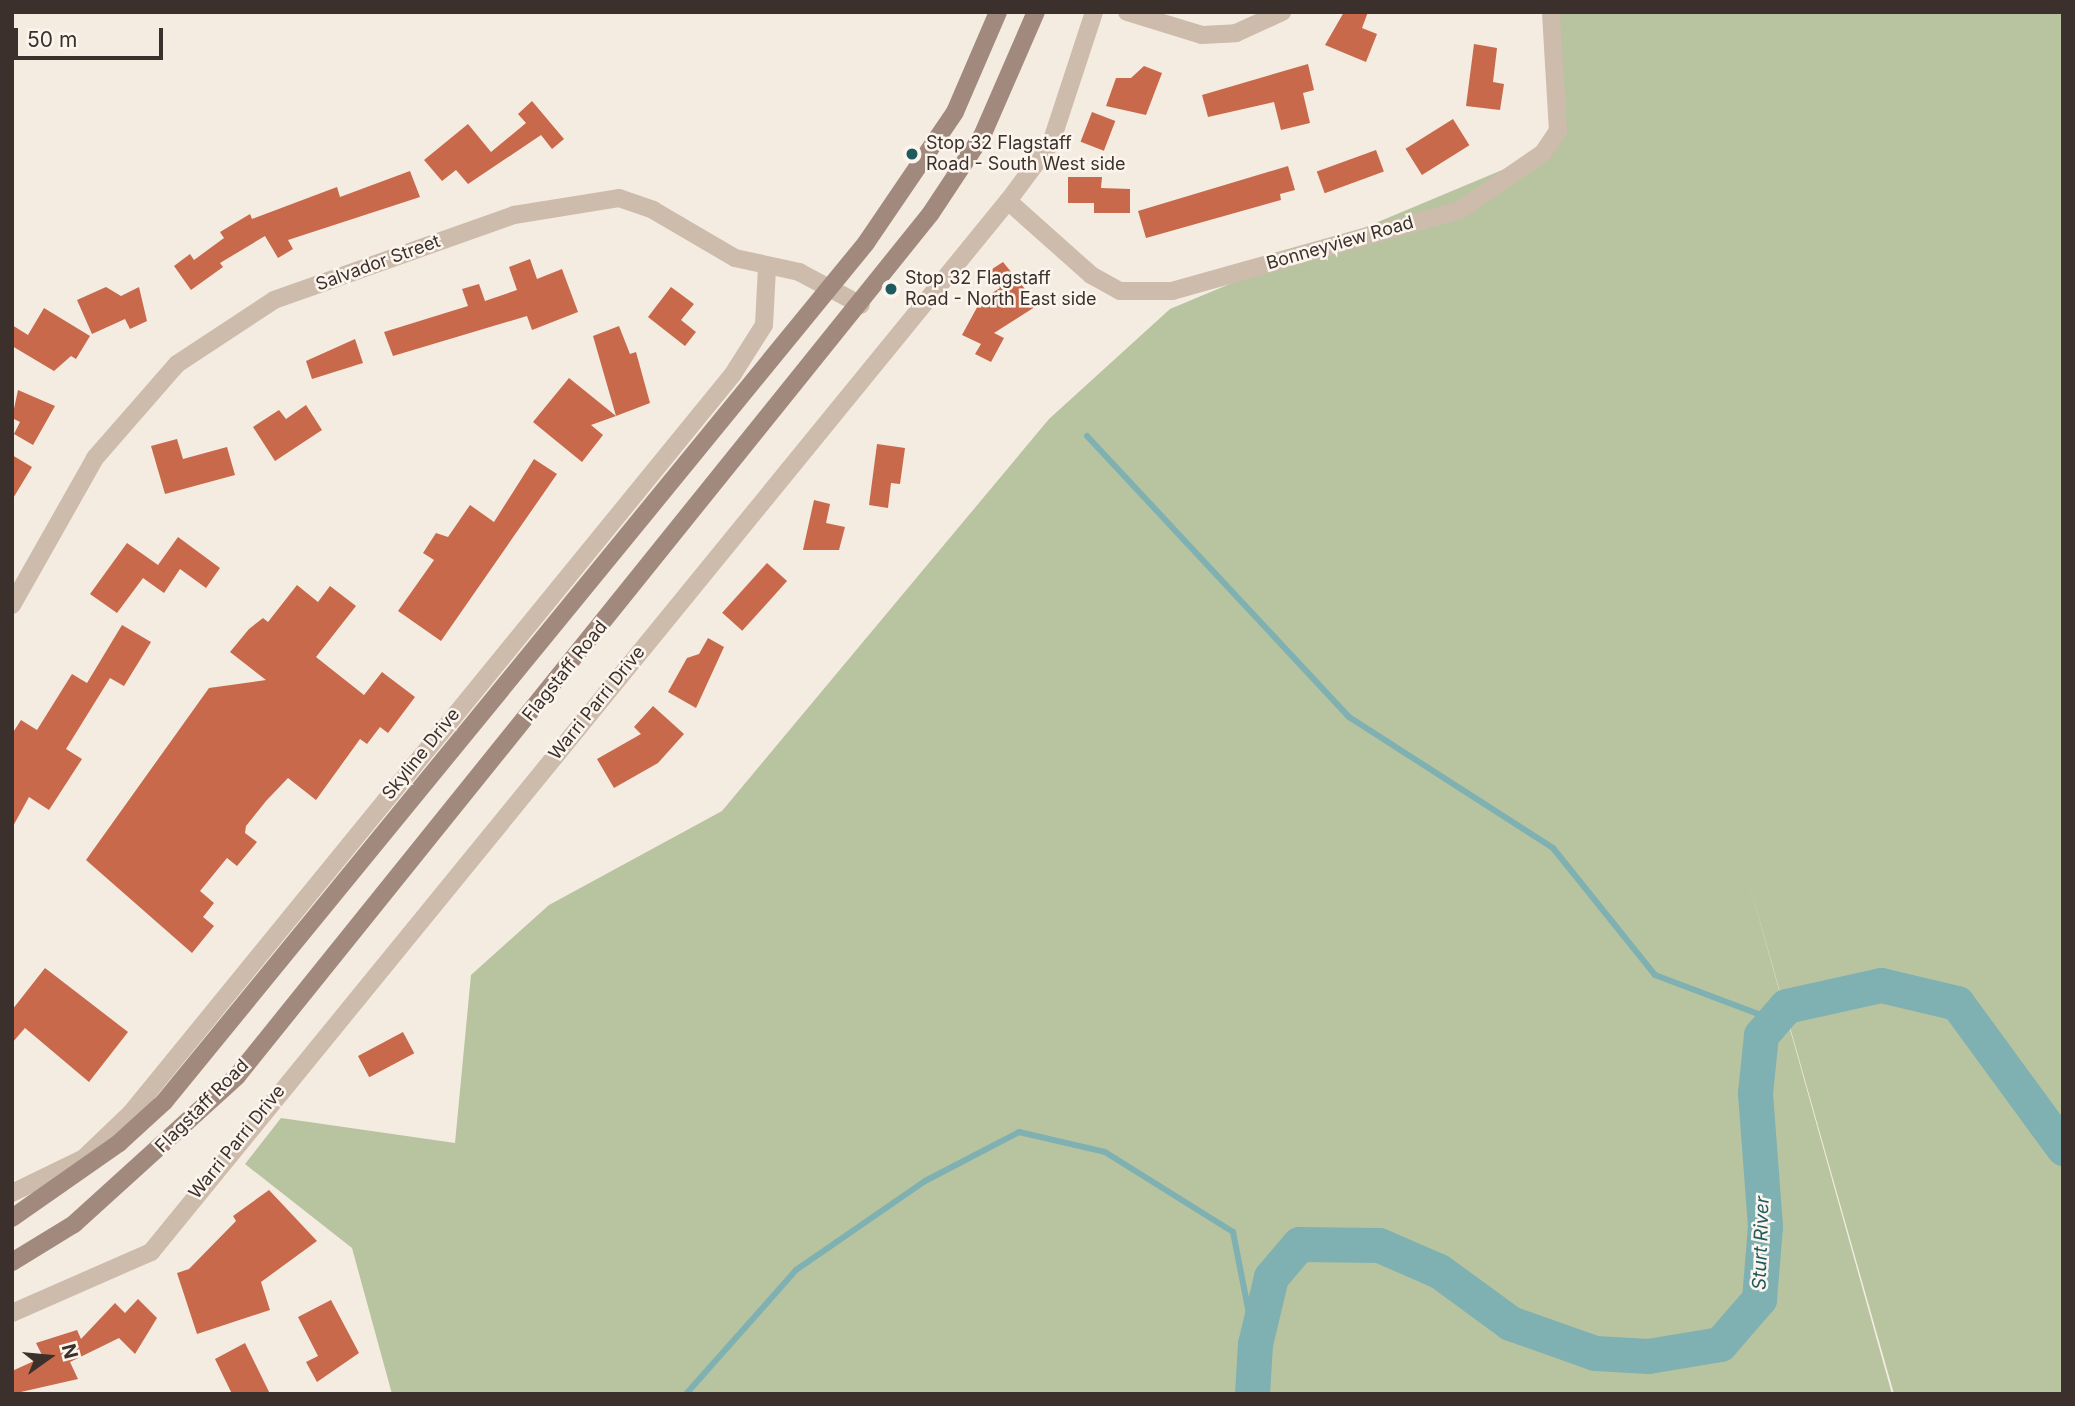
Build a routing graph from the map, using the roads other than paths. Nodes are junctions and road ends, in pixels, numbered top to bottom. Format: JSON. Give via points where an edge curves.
{"nodes":[{"id":1,"x":998,"y":12,"type":"edge"},
{"id":2,"x":1036,"y":12,"type":"edge"},
{"id":3,"x":1094,"y":12,"type":"edge"},
{"id":4,"x":1127,"y":12,"type":"edge"},
{"id":5,"x":1282,"y":12,"type":"edge"},
{"id":6,"x":1551,"y":12,"type":"edge"},
{"id":7,"x":1008,"y":201,"type":"junction"},
{"id":8,"x":767,"y":268,"type":"junction"},
{"id":9,"x":830,"y":286,"type":"junction"},
{"id":10,"x":861,"y":305,"type":"junction"},
{"id":11,"x":12,"y":604,"type":"edge"},
{"id":12,"x":12,"y":1193,"type":"edge"},
{"id":13,"x":12,"y":1218,"type":"edge"},
{"id":14,"x":12,"y":1262,"type":"edge"},
{"id":15,"x":12,"y":1313,"type":"edge"}],
"edges":[{"from":1,"to":9,"type":"main road","name":"Flagstaff Road","via":[[955,112]]},
{"from":2,"to":10,"type":"main road","name":"Flagstaff Road","via":[[982,136]]},
{"from":3,"to":7,"type":"street","name":"Warri Parri Drive","via":[[1051,143]]},
{"from":4,"to":5,"type":"street","via":[[1202,35],[1236,33]]},
{"from":6,"to":7,"type":"street","name":"Bonneyview Road","via":[[1559,131],[1544,153],[1460,210],[1172,291],[1120,291],[1091,275]]},
{"from":7,"to":15,"type":"street","name":"Warri Parri Drive","via":[[151,1252]]},
{"from":8,"to":9,"type":"street","name":"Salvador Street","via":[[799,272]]},
{"from":8,"to":11,"type":"street","name":"Salvador Street","via":[[713,248],[642,206],[619,198],[572,201],[514,215],[274,300],[177,364],[138,408],[95,458]]},
{"from":8,"to":12,"type":"street","name":"Skyline Drive","via":[[764,325],[733,374],[131,1113],[85,1158]]},
{"from":9,"to":10,"type":"street","name":"Salvador Street"},
{"from":9,"to":13,"type":"main road","name":"Flagstaff Road","via":[[164,1102],[119,1143]]},
{"from":10,"to":14,"type":"main road","name":"Flagstaff Road","via":[[237,1076],[74,1224]]}]}
